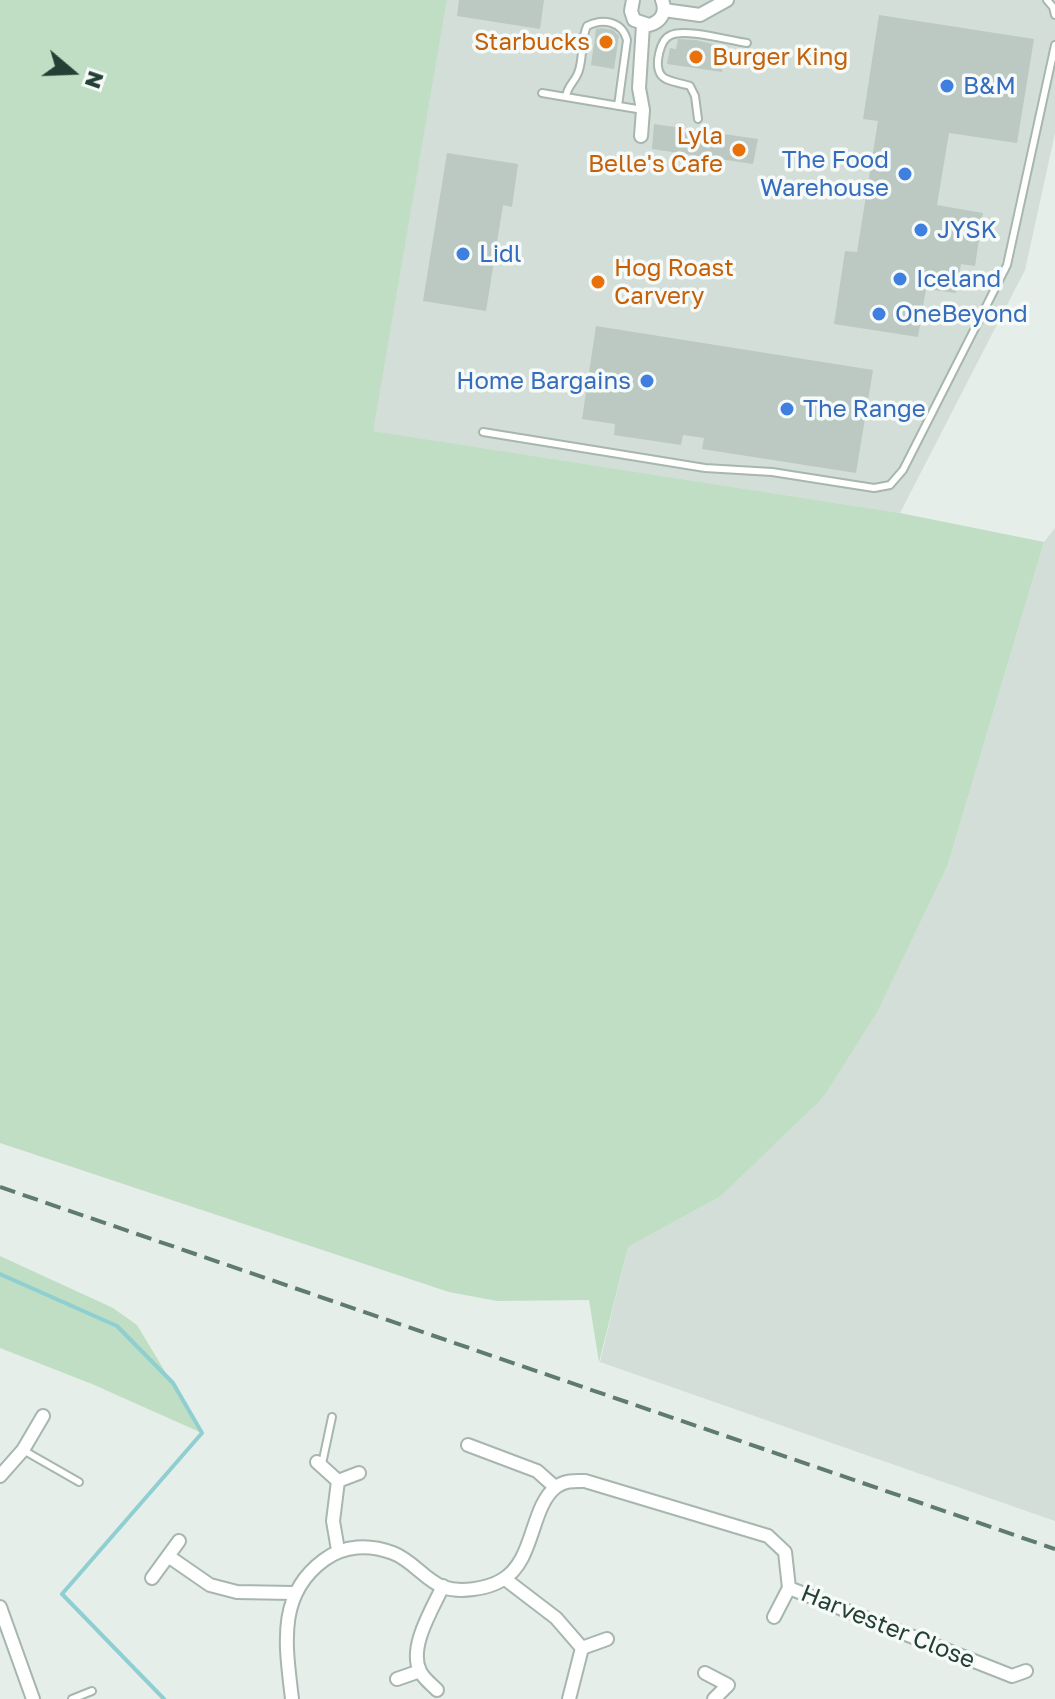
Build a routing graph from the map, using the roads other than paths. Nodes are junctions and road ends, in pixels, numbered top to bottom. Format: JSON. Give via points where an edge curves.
{"nodes":[{"id":1,"x":633,"y":0,"type":"edge"},
{"id":2,"x":727,"y":0,"type":"edge"},
{"id":3,"x":1047,"y":0,"type":"edge"},
{"id":4,"x":663,"y":5,"type":"edge"},
{"id":5,"x":1055,"y":15,"type":"edge"},
{"id":6,"x":643,"y":25,"type":"junction"},
{"id":7,"x":747,"y":43,"type":"dead end"},
{"id":8,"x":1055,"y":45,"type":"edge"},
{"id":9,"x":542,"y":93,"type":"dead end"},
{"id":10,"x":566,"y":97,"type":"junction"},
{"id":11,"x":618,"y":106,"type":"junction"},
{"id":12,"x":643,"y":110,"type":"junction"},
{"id":13,"x":698,"y":119,"type":"dead end"},
{"id":14,"x":641,"y":136,"type":"dead end"},
{"id":15,"x":483,"y":432,"type":"dead end"},
{"id":16,"x":43,"y":1416,"type":"dead end"},
{"id":17,"x":332,"y":1417,"type":"dead end"},
{"id":18,"x":468,"y":1445,"type":"dead end"},
{"id":19,"x":23,"y":1450,"type":"junction"},
{"id":20,"x":320,"y":1464,"type":"joint"},
{"id":21,"x":359,"y":1473,"type":"dead end"},
{"id":22,"x":0,"y":1476,"type":"edge"},
{"id":23,"x":338,"y":1481,"type":"junction"},
{"id":24,"x":79,"y":1482,"type":"dead end"},
{"id":25,"x":555,"y":1487,"type":"junction"},
{"id":26,"x":179,"y":1541,"type":"dead end"},
{"id":27,"x":338,"y":1550,"type":"junction"},
{"id":28,"x":168,"y":1556,"type":"junction"},
{"id":29,"x":152,"y":1578,"type":"dead end"},
{"id":30,"x":505,"y":1579,"type":"junction"},
{"id":31,"x":443,"y":1586,"type":"junction"},
{"id":32,"x":789,"y":1588,"type":"junction"},
{"id":33,"x":293,"y":1593,"type":"junction"},
{"id":34,"x":0,"y":1607,"type":"edge"},
{"id":35,"x":774,"y":1617,"type":"dead end"},
{"id":36,"x":607,"y":1639,"type":"dead end"},
{"id":37,"x":582,"y":1648,"type":"junction"},
{"id":38,"x":420,"y":1671,"type":"junction"},
{"id":39,"x":1026,"y":1671,"type":"dead end"},
{"id":40,"x":705,"y":1673,"type":"dead end"},
{"id":41,"x":397,"y":1679,"type":"dead end"},
{"id":42,"x":437,"y":1690,"type":"dead end"},
{"id":43,"x":92,"y":1691,"type":"dead end"},
{"id":44,"x":33,"y":1699,"type":"edge"},
{"id":45,"x":72,"y":1699,"type":"edge"},
{"id":46,"x":292,"y":1699,"type":"edge"},
{"id":47,"x":569,"y":1699,"type":"edge"},
{"id":48,"x":714,"y":1699,"type":"edge"}],
"edges":[{"from":1,"to":6,"type":"street","via":[[632,15]]},
{"from":2,"to":4,"type":"street","via":[[700,15]]},
{"from":3,"to":5,"type":"lane"},
{"from":4,"to":6,"type":"street","via":[[659,21]]},
{"from":6,"to":12,"type":"street"},
{"from":7,"to":13,"type":"lane","via":[[682,33],[669,35],[661,44],[661,76],[690,86]]},
{"from":8,"to":15,"type":"lane","via":[[1007,265],[903,470],[890,485],[874,488],[705,468]]},
{"from":9,"to":10,"type":"lane"},
{"from":10,"to":11,"type":"lane"},
{"from":10,"to":11,"type":"lane","via":[[578,73],[587,26],[605,22],[618,25],[627,40]]},
{"from":11,"to":12,"type":"lane"},
{"from":12,"to":14,"type":"street"},
{"from":16,"to":19,"type":"street"},
{"from":17,"to":20,"type":"lane"},
{"from":18,"to":25,"type":"street","via":[[537,1471]]},
{"from":19,"to":22,"type":"street"},
{"from":19,"to":24,"type":"lane"},
{"from":20,"to":23,"type":"street"},
{"from":21,"to":23,"type":"street"},
{"from":23,"to":27,"type":"street","via":[[333,1532]]},
{"from":25,"to":30,"type":"street","via":[[519,1564]]},
{"from":25,"to":32,"type":"street","name":"Harvester Close","via":[[585,1481],[768,1536],[785,1552]]},
{"from":26,"to":28,"type":"street"},
{"from":27,"to":31,"type":"street","via":[[391,1552]]},
{"from":27,"to":33,"type":"street"},
{"from":28,"to":29,"type":"street"},
{"from":28,"to":33,"type":"street","via":[[210,1585],[237,1592]]},
{"from":30,"to":31,"type":"street","via":[[469,1589]]},
{"from":30,"to":37,"type":"street","via":[[556,1618]]},
{"from":31,"to":38,"type":"street","via":[[421,1632]]},
{"from":32,"to":35,"type":"street"},
{"from":32,"to":39,"type":"street","name":"Harvester Close","via":[[1012,1676]]},
{"from":33,"to":46,"type":"street","via":[[287,1633]]},
{"from":34,"to":44,"type":"street"},
{"from":36,"to":37,"type":"street"},
{"from":37,"to":47,"type":"street"},
{"from":38,"to":41,"type":"street"},
{"from":38,"to":42,"type":"street"},
{"from":40,"to":48,"type":"street","via":[[728,1685]]},
{"from":43,"to":45,"type":"lane"}]}
